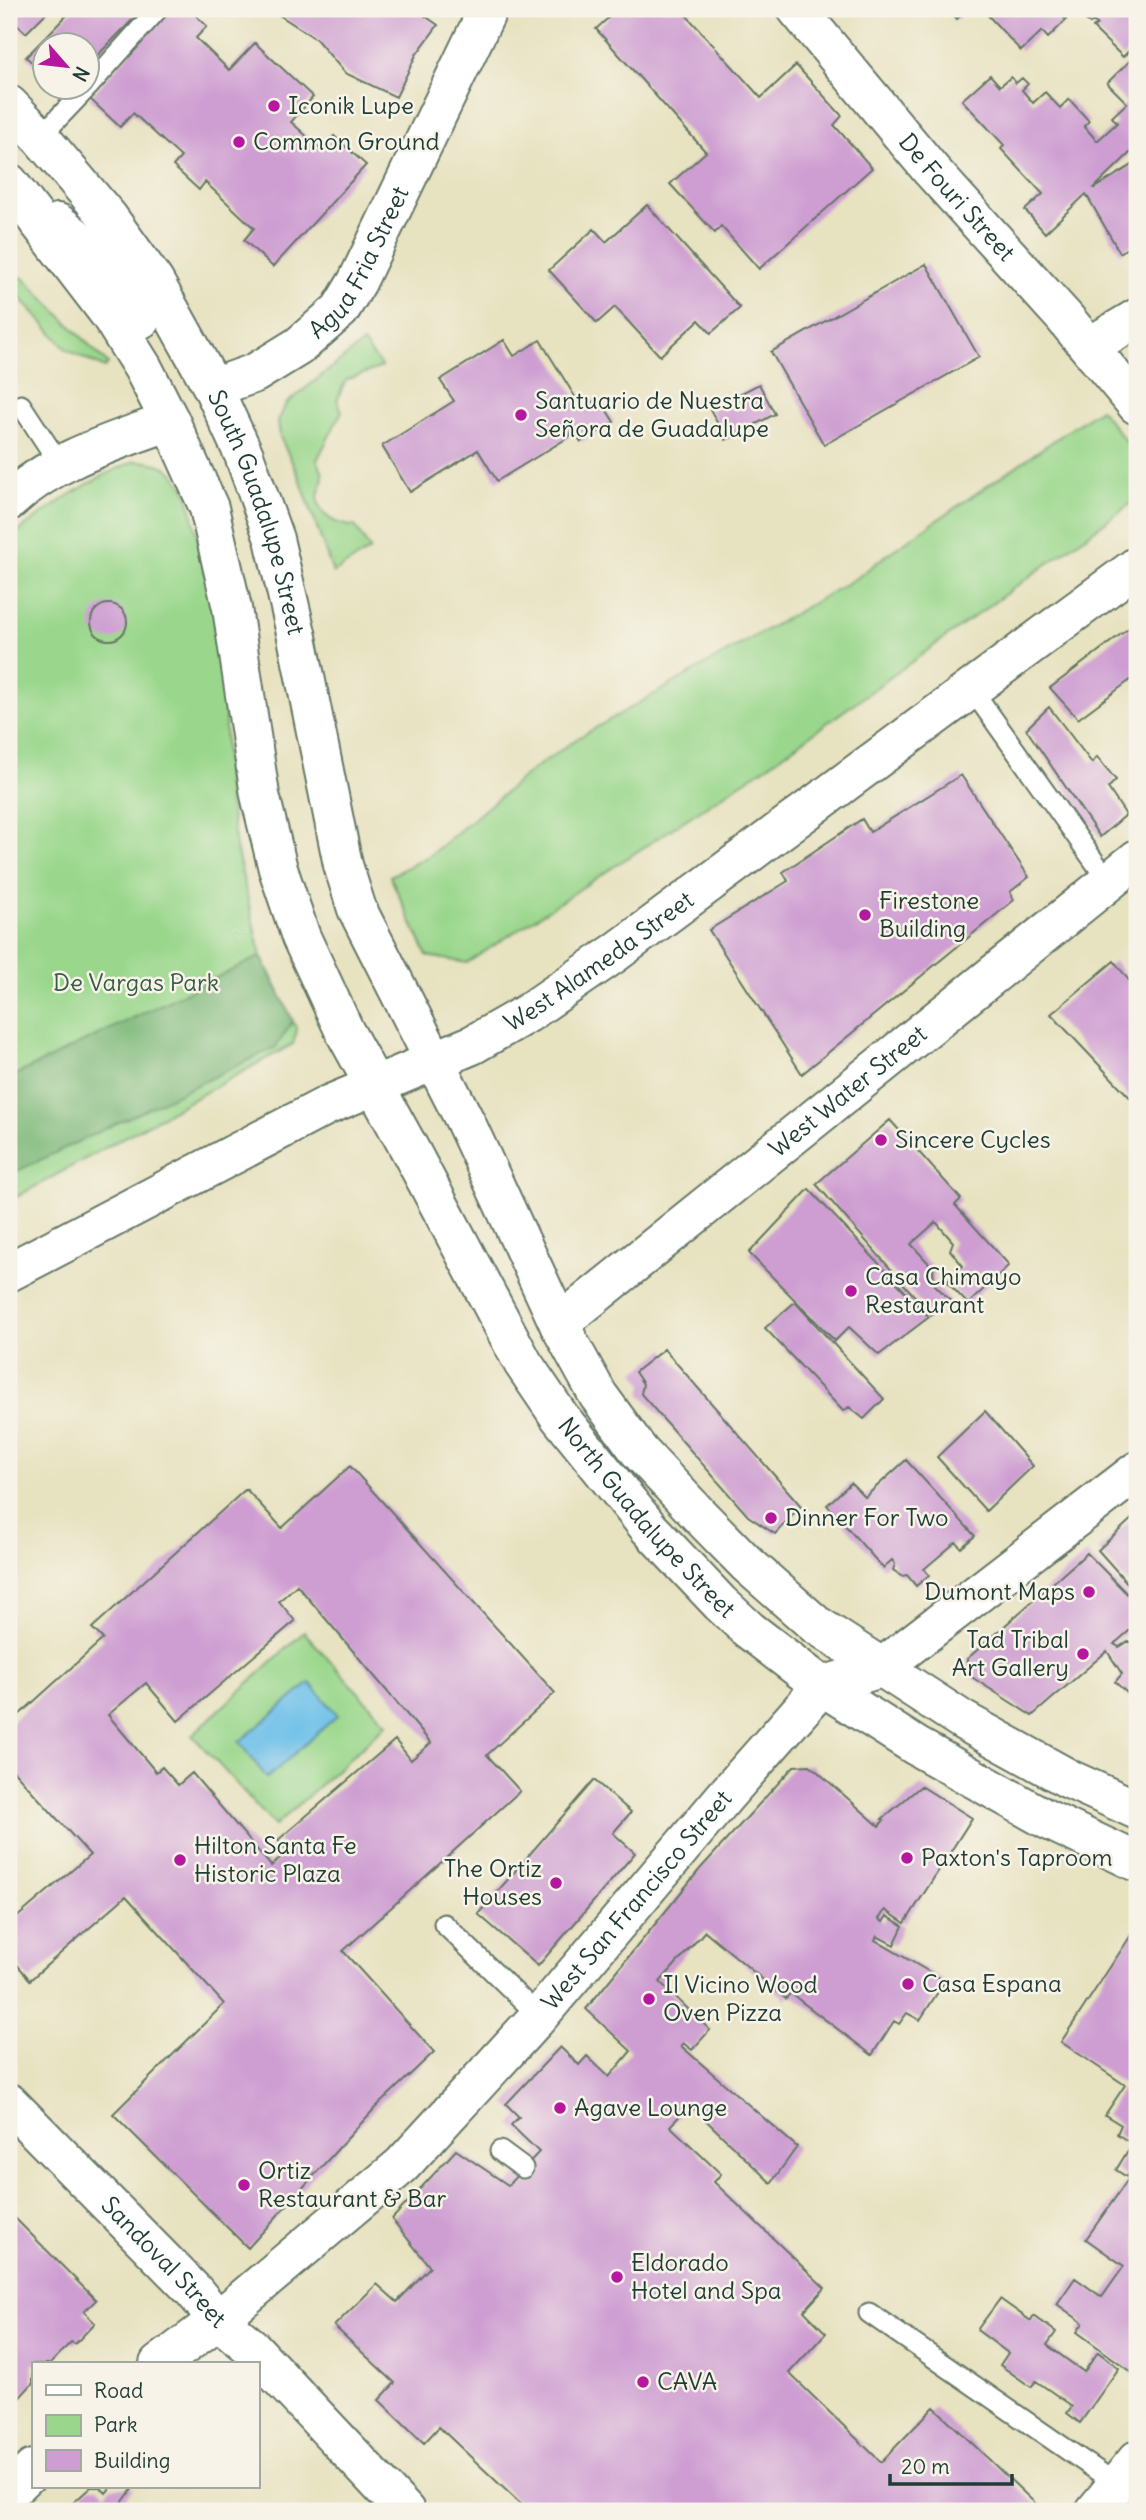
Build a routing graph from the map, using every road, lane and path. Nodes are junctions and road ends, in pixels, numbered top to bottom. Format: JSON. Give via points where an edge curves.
{"nodes":[{"id":1,"x":158,"y":9,"type":"edge"},
{"id":2,"x":488,"y":9,"type":"edge"},
{"id":3,"x":796,"y":9,"type":"edge"},
{"id":4,"x":102,"y":71,"type":"edge"},
{"id":5,"x":73,"y":102,"type":"edge"},
{"id":6,"x":9,"y":105,"type":"edge"},
{"id":7,"x":40,"y":137,"type":"junction"},
{"id":8,"x":9,"y":183,"type":"edge"},
{"id":9,"x":1137,"y":318,"type":"edge"},
{"id":10,"x":1090,"y":346,"type":"junction"},
{"id":11,"x":213,"y":388,"type":"junction"},
{"id":12,"x":1129,"y":395,"type":"edge"},
{"id":13,"x":22,"y":405,"type":"dead end"},
{"id":14,"x":170,"y":421,"type":"junction"},
{"id":15,"x":61,"y":466,"type":"junction"},
{"id":16,"x":9,"y":501,"type":"edge"},
{"id":17,"x":1137,"y":566,"type":"edge"},
{"id":18,"x":971,"y":688,"type":"junction"},
{"id":19,"x":1123,"y":870,"type":"edge"},
{"id":20,"x":389,"y":974,"type":"joint"},
{"id":21,"x":330,"y":1004,"type":"joint"},
{"id":22,"x":433,"y":1061,"type":"junction"},
{"id":23,"x":374,"y":1086,"type":"junction"},
{"id":24,"x":9,"y":1272,"type":"edge"},
{"id":25,"x":559,"y":1324,"type":"junction"},
{"id":26,"x":1137,"y":1471,"type":"edge"},
{"id":27,"x":881,"y":1668,"type":"junction"},
{"id":28,"x":822,"y":1686,"type":"junction"},
{"id":29,"x":1137,"y":1810,"type":"edge"},
{"id":30,"x":1137,"y":1862,"type":"edge"},
{"id":31,"x":444,"y":1924,"type":"dead end"},
{"id":32,"x":539,"y":2016,"type":"junction"},
{"id":33,"x":9,"y":2103,"type":"edge"},
{"id":34,"x":500,"y":2151,"type":"dead end"},
{"id":35,"x":523,"y":2168,"type":"dead end"},
{"id":36,"x":869,"y":2313,"type":"dead end"},
{"id":37,"x":218,"y":2320,"type":"junction"},
{"id":38,"x":162,"y":2362,"type":"edge"},
{"id":39,"x":32,"y":2470,"type":"edge"},
{"id":40,"x":1122,"y":2488,"type":"edge"},
{"id":41,"x":9,"y":2492,"type":"edge"},
{"id":42,"x":405,"y":2511,"type":"edge"}],
"edges":[{"from":1,"to":4,"type":"lane"},
{"from":2,"to":11,"type":"street","name":"Agua Fria Street","via":[[340,310],[299,346],[255,373]]},
{"from":3,"to":10,"type":"street","name":"De Fouri Street","via":[[931,170]]},
{"from":5,"to":7,"type":"lane"},
{"from":6,"to":7,"type":"street","name":"South Guadalupe Street"},
{"from":7,"to":11,"type":"street","name":"South Guadalupe Street","via":[[108,216],[154,281]]},
{"from":8,"to":11,"type":"street","via":[[104,260],[181,384],[191,390]]},
{"from":8,"to":14,"type":"street","name":"South Guadalupe Street","via":[[110,315]]},
{"from":9,"to":10,"type":"street"},
{"from":10,"to":12,"type":"street","name":"De Fouri Street"},
{"from":11,"to":20,"type":"street","name":"South Guadalupe Street","via":[[244,455],[274,539],[343,865],[357,909]]},
{"from":13,"to":15,"type":"lane"},
{"from":14,"to":15,"type":"street","via":[[82,453]]},
{"from":14,"to":21,"type":"street","name":"South Guadalupe Street","via":[[209,508],[232,608],[260,796],[300,937]]},
{"from":15,"to":16,"type":"street"},
{"from":17,"to":18,"type":"street","name":"West Alameda Street"},
{"from":18,"to":19,"type":"lane"},
{"from":18,"to":22,"type":"street","name":"West Alameda Street","via":[[569,986],[472,1045]]},
{"from":19,"to":25,"type":"street","name":"West Water Street"},
{"from":20,"to":22,"type":"street","name":"North Guadalupe Street"},
{"from":21,"to":23,"type":"street","name":"North Guadalupe Street"},
{"from":22,"to":23,"type":"street","name":"West Alameda Street"},
{"from":22,"to":25,"type":"street","name":"North Guadalupe Street"},
{"from":23,"to":24,"type":"street","name":"West Alameda Street","via":[[328,1105]]},
{"from":23,"to":28,"type":"street","name":"North Guadalupe Street","via":[[523,1363],[559,1416],[649,1528],[720,1603]]},
{"from":25,"to":27,"type":"street","name":"North Guadalupe Street","via":[[598,1395],[639,1451],[788,1601]]},
{"from":26,"to":27,"type":"street"},
{"from":27,"to":28,"type":"street"},
{"from":27,"to":29,"type":"street","name":"North Guadalupe Street","via":[[1057,1773]]},
{"from":28,"to":30,"type":"street","name":"North Guadalupe Street","via":[[958,1770]]},
{"from":28,"to":32,"type":"street","name":"West San Francisco Street"},
{"from":31,"to":32,"type":"lane"},
{"from":32,"to":37,"type":"street","name":"West San Francisco Street","via":[[402,2165]]},
{"from":33,"to":37,"type":"street","name":"Sandoval Street"},
{"from":34,"to":35,"type":"lane"},
{"from":36,"to":40,"type":"lane"},
{"from":37,"to":38,"type":"street","name":"West San Francisco Street"},
{"from":37,"to":42,"type":"street","name":"Sandoval Street","via":[[251,2347]]},
{"from":39,"to":41,"type":"street"}]}
